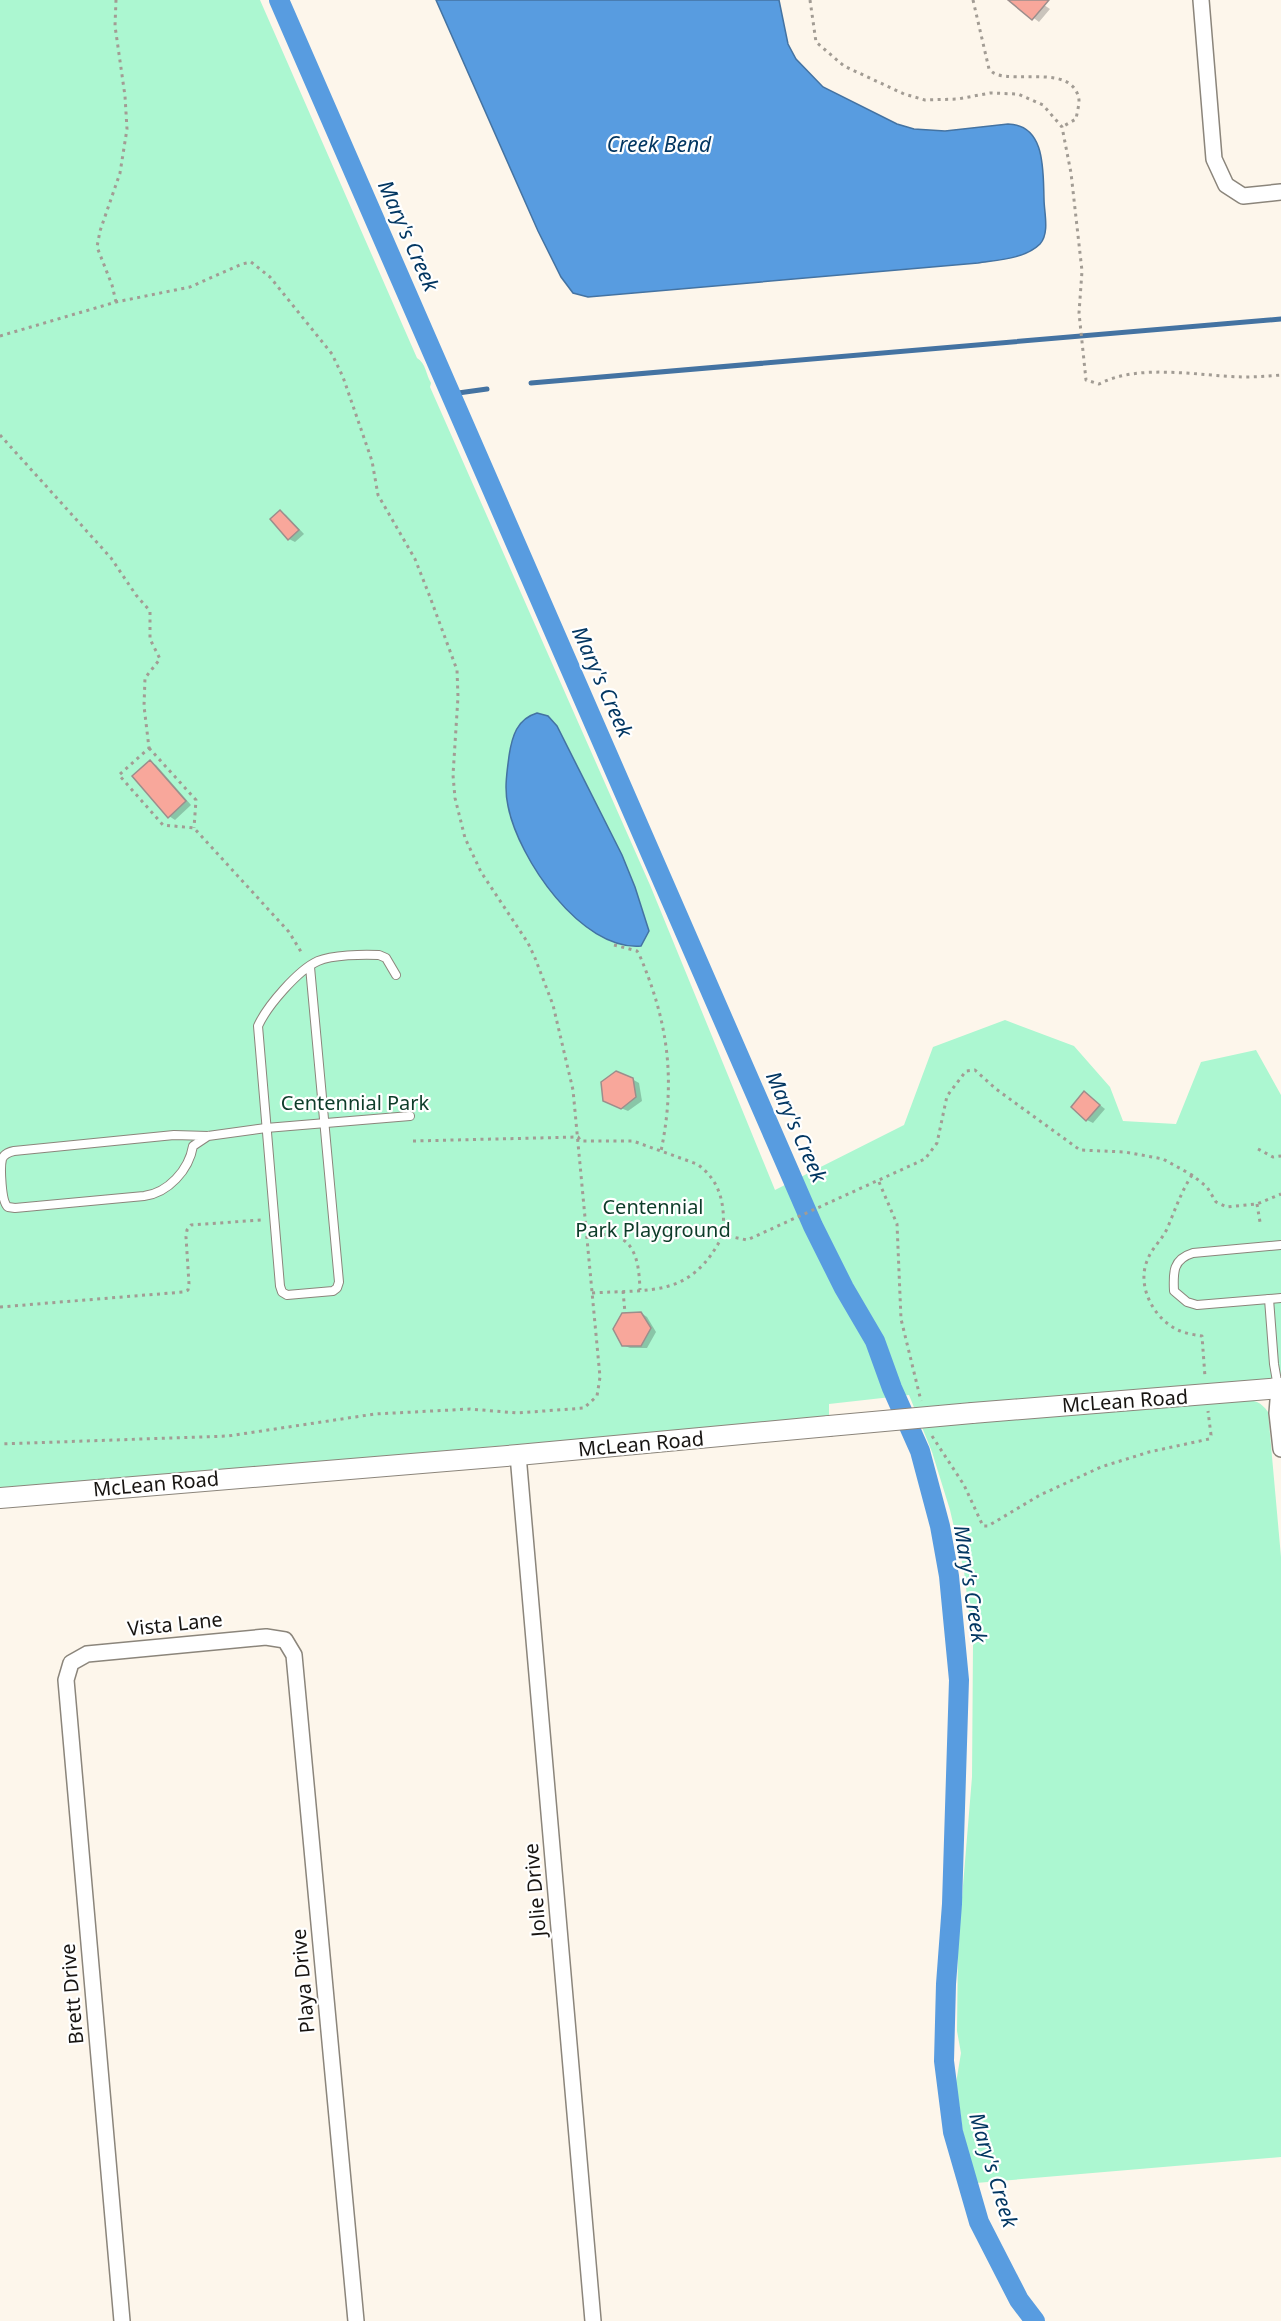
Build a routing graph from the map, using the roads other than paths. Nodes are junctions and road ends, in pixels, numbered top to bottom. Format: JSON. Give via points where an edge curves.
{"nodes":[{"id":1,"x":1201,"y":0,"type":"edge"},
{"id":2,"x":1281,"y":192,"type":"edge"},
{"id":3,"x":310,"y":967,"type":"junction"},
{"id":4,"x":396,"y":975,"type":"dead end"},
{"id":5,"x":410,"y":1116,"type":"dead end"},
{"id":6,"x":325,"y":1123,"type":"junction"},
{"id":7,"x":266,"y":1128,"type":"junction"},
{"id":8,"x":208,"y":1136,"type":"junction"},
{"id":9,"x":1281,"y":1245,"type":"edge"},
{"id":10,"x":1281,"y":1298,"type":"edge"},
{"id":11,"x":1269,"y":1299,"type":"junction"},
{"id":12,"x":1280,"y":1388,"type":"edge"},
{"id":13,"x":1281,"y":1449,"type":"edge"},
{"id":14,"x":518,"y":1455,"type":"junction"},
{"id":15,"x":0,"y":1498,"type":"edge"},
{"id":16,"x":285,"y":1640,"type":"joint"},
{"id":17,"x":71,"y":1663,"type":"joint"},
{"id":18,"x":122,"y":2321,"type":"edge"},
{"id":19,"x":356,"y":2321,"type":"edge"},
{"id":20,"x":593,"y":2321,"type":"edge"}],
"edges":[{"from":1,"to":2,"type":"street","via":[[1214,159],[1226,185],[1243,196]]},
{"from":3,"to":4,"type":"lane","via":[[329,958],[379,955],[386,958]]},
{"from":3,"to":6,"type":"lane"},
{"from":3,"to":7,"type":"lane","via":[[291,982],[258,1026]]},
{"from":5,"to":6,"type":"lane"},
{"from":6,"to":7,"type":"lane"},
{"from":6,"to":7,"type":"lane","via":[[338,1288],[333,1292],[287,1296],[282,1292]]},
{"from":7,"to":8,"type":"lane"},
{"from":8,"to":8,"type":"lane","via":[[174,1135],[14,1150],[6,1153],[0,1166],[4,1204],[15,1208],[161,1193],[185,1166],[193,1146]]},
{"from":9,"to":11,"type":"lane","via":[[1193,1253],[1177,1262],[1173,1271],[1174,1291],[1197,1305]]},
{"from":10,"to":11,"type":"lane"},
{"from":11,"to":12,"type":"lane","via":[[1274,1364]]},
{"from":12,"to":13,"type":"street","via":[[1277,1413]]},
{"from":12,"to":14,"type":"street","name":"McLean Road","bridge":true},
{"from":14,"to":15,"type":"street","name":"McLean Road"},
{"from":14,"to":20,"type":"street","name":"Jolie Drive"},
{"from":16,"to":17,"type":"street","name":"Vista Lane","via":[[266,1636],[87,1654]]},
{"from":16,"to":19,"type":"street","name":"Playa Drive","via":[[294,1655]]},
{"from":17,"to":18,"type":"street","name":"Brett Drive","via":[[66,1680]]}]}
